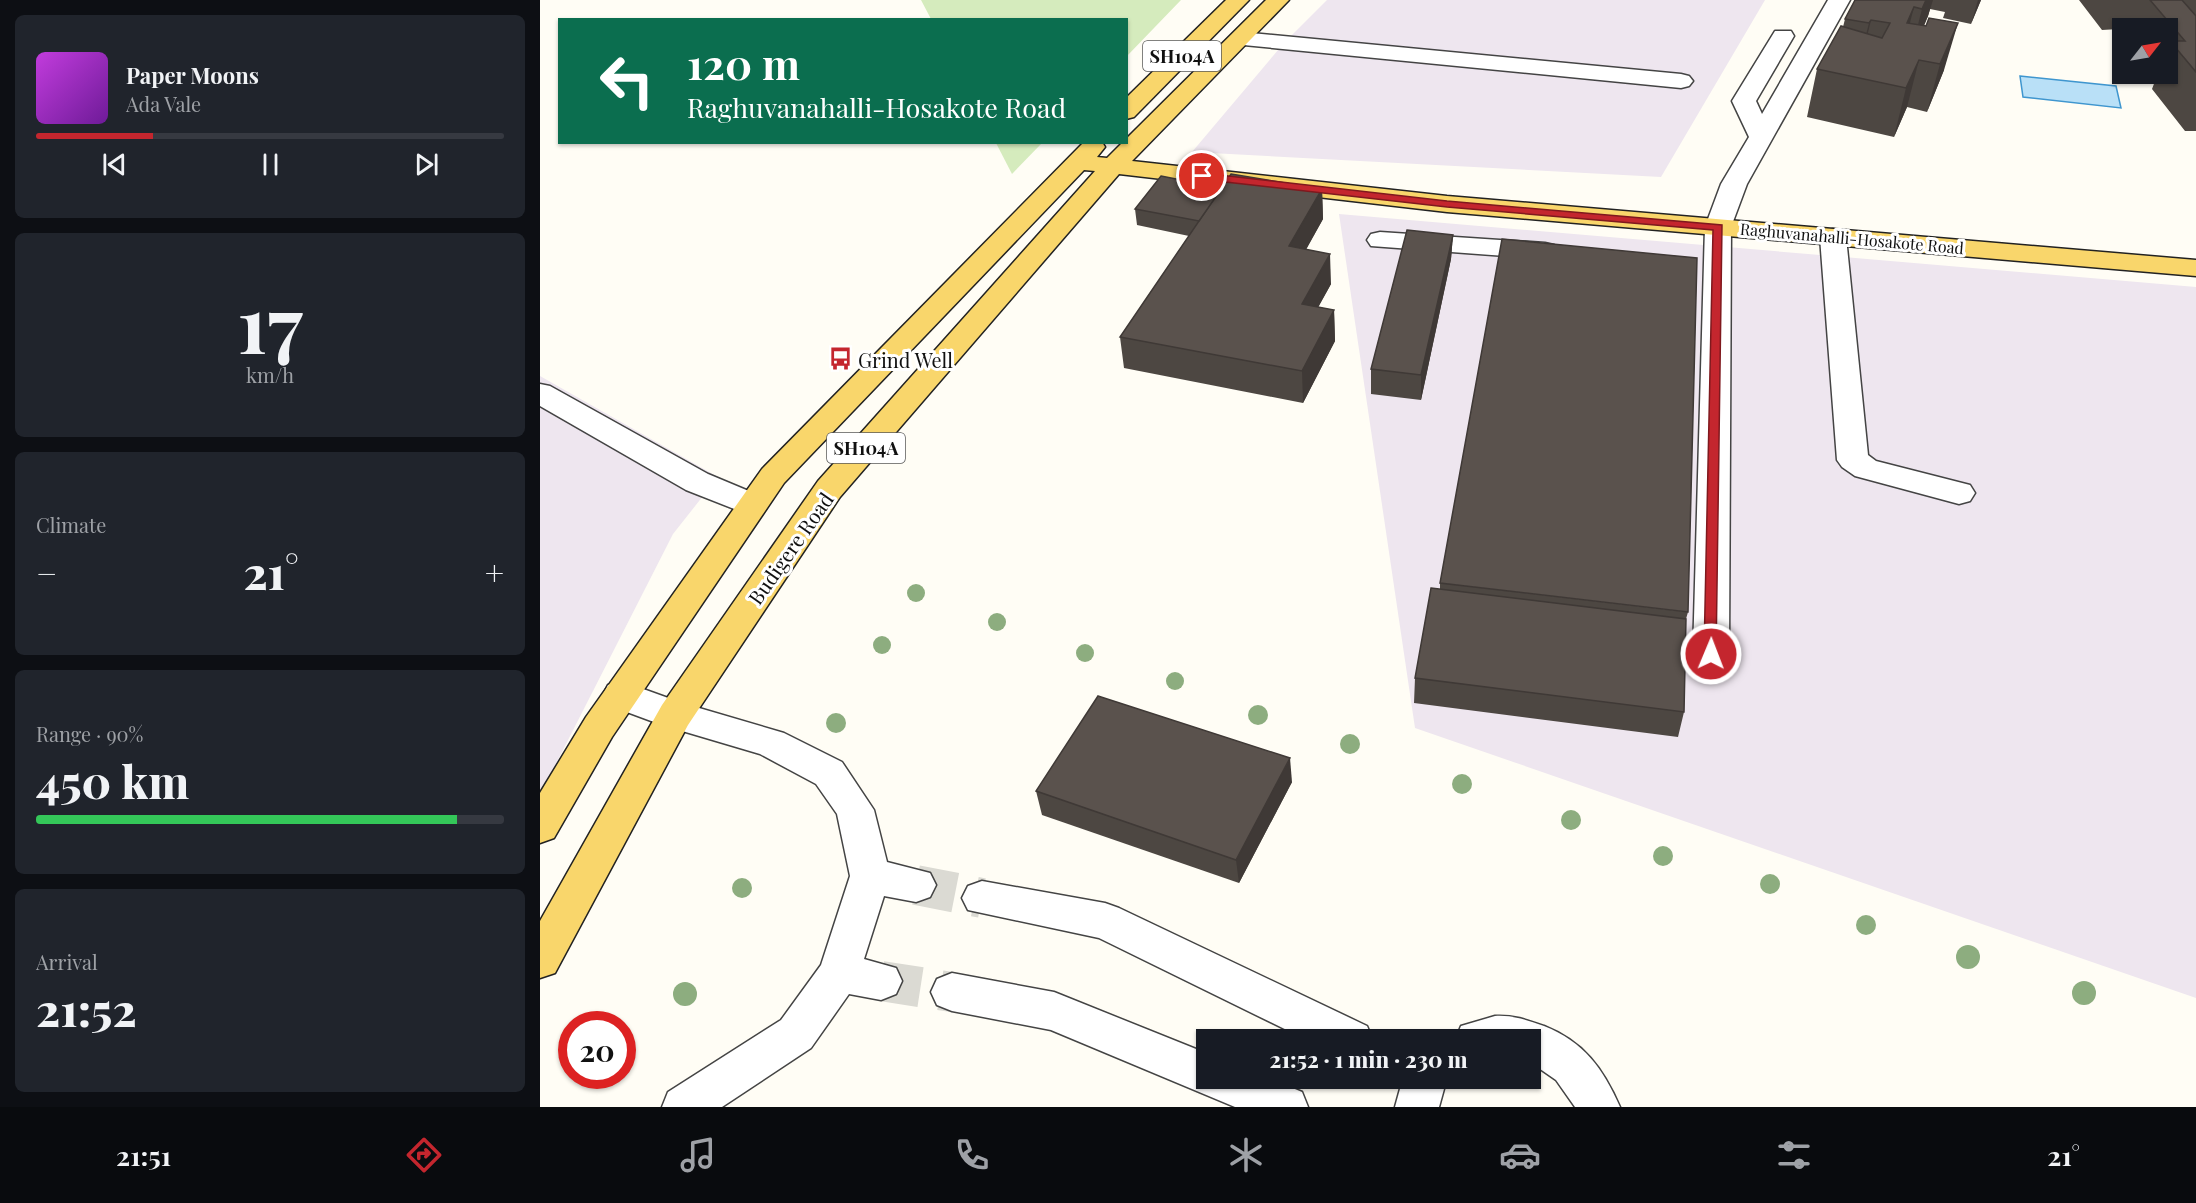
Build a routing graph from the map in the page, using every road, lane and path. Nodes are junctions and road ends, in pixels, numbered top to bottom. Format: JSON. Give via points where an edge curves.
{"nodes":[{"id":1,"x":1238,"y":0,"type":"edge"},
{"id":2,"x":1278,"y":0,"type":"edge"},
{"id":3,"x":1839,"y":0,"type":"edge"},
{"id":4,"x":1783,"y":36,"type":"dead end"},
{"id":5,"x":1241,"y":39,"type":"junction"},
{"id":6,"x":1680,"y":81,"type":"dead end"},
{"id":7,"x":1128,"y":110,"type":"edge"},
{"id":8,"x":1128,"y":131,"type":"edge"},
{"id":9,"x":1761,"y":137,"type":"junction"},
{"id":10,"x":1112,"y":144,"type":"edge"},
{"id":11,"x":1096,"y":157,"type":"edge"},
{"id":12,"x":1718,"y":227,"type":"junction"},
{"id":13,"x":1833,"y":237,"type":"junction"},
{"id":14,"x":1380,"y":240,"type":"dead end"},
{"id":15,"x":1566,"y":252,"type":"edge"},
{"id":16,"x":2196,"y":268,"type":"edge"},
{"id":17,"x":540,"y":393,"type":"edge"},
{"id":18,"x":1959,"y":493,"type":"dead end"},
{"id":19,"x":752,"y":505,"type":"junction"},
{"id":20,"x":1711,"y":654,"type":"dead end"},
{"id":21,"x":621,"y":695,"type":"junction"},
{"id":22,"x":675,"y":715,"type":"junction"},
{"id":23,"x":540,"y":827,"type":"edge"},
{"id":24,"x":870,"y":876,"type":"junction"},
{"id":25,"x":916,"y":885,"type":"tunnel mouth"},
{"id":26,"x":982,"y":898,"type":"tunnel mouth"},
{"id":27,"x":540,"y":960,"type":"edge"},
{"id":28,"x":839,"y":974,"type":"junction"},
{"id":29,"x":881,"y":981,"type":"tunnel mouth"},
{"id":30,"x":952,"y":992,"type":"tunnel mouth"},
{"id":31,"x":1329,"y":1029,"type":"edge"},
{"id":32,"x":1541,"y":1045,"type":"edge"},
{"id":33,"x":1196,"y":1070,"type":"edge"},
{"id":34,"x":1243,"y":1089,"type":"edge"},
{"id":35,"x":1422,"y":1089,"type":"edge"},
{"id":36,"x":684,"y":1107,"type":"edge"},
{"id":37,"x":1286,"y":1107,"type":"edge"},
{"id":38,"x":1417,"y":1107,"type":"edge"},
{"id":39,"x":1598,"y":1107,"type":"edge"}],
"edges":[{"from":1,"to":7,"type":"main road","number":"SH104A"},
{"from":2,"to":5,"type":"main road","name":"Budigere Road","number":"SH104A"},
{"from":3,"to":9,"type":"street"},
{"from":4,"to":9,"type":"street","via":[[1744,101]]},
{"from":5,"to":6,"type":"street"},
{"from":5,"to":8,"type":"main road","name":"Budigere Road","number":"SH104A"},
{"from":9,"to":12,"type":"street","via":[[1734,184]]},
{"from":10,"to":11,"type":"main road","name":"Budigere Road","number":"SH104A"},
{"from":11,"to":12,"type":"main road","name":"Raghuvanahalli-Hosakote Road","via":[[1447,204]]},
{"from":11,"to":19,"type":"main road","name":"Budigere Road","number":"SH104A","via":[[773,476]]},
{"from":11,"to":22,"type":"main road","name":"Budigere Road","number":"SH104A","via":[[829,489]]},
{"from":12,"to":13,"type":"main road","name":"Raghuvanahalli-Hosakote Road"},
{"from":12,"to":20,"type":"street","via":[[1706,261]]},
{"from":13,"to":16,"type":"main road","name":"Raghuvanahalli-Hosakote Road"},
{"from":13,"to":18,"type":"street","via":[[1853,460],[1866,469]]},
{"from":14,"to":15,"type":"street"},
{"from":17,"to":19,"type":"street","via":[[697,482]]},
{"from":19,"to":21,"type":"main road","name":"Budigere Road","number":"SH104A"},
{"from":21,"to":22,"type":"street"},
{"from":21,"to":23,"type":"main road","name":"Budigere Road","number":"SH104A"},
{"from":22,"to":24,"type":"street","via":[[771,743],[829,773],[855,810]]},
{"from":22,"to":27,"type":"main road","name":"Budigere Road","number":"SH104A"},
{"from":24,"to":25,"type":"street"},
{"from":24,"to":28,"type":"street"},
{"from":26,"to":31,"type":"street","via":[[1105,921]]},
{"from":28,"to":29,"type":"street"},
{"from":28,"to":36,"type":"street","via":[[796,1034]]},
{"from":30,"to":33,"type":"street","via":[[1054,1011]]},
{"from":32,"to":39,"type":"street","via":[[1580,1073]]},
{"from":34,"to":37,"type":"street"},
{"from":35,"to":38,"type":"street"}]}
